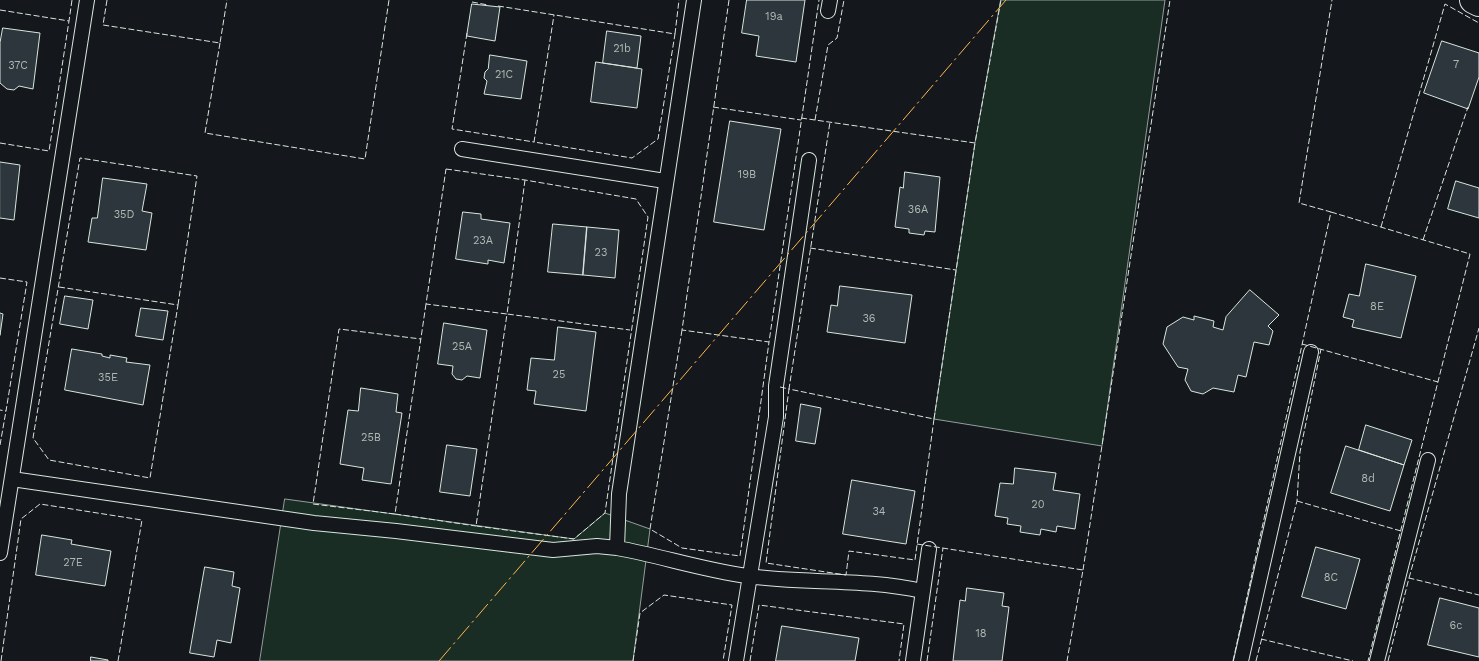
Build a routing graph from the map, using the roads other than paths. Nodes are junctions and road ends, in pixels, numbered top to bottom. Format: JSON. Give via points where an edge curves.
{"nodes":[{"id":1,"x":87,"y":0,"type":"edge"},
{"id":2,"x":694,"y":0,"type":"edge"},
{"id":3,"x":1473,"y":0,"type":"edge"},
{"id":4,"x":1479,"y":3,"type":"edge"},
{"id":5,"x":462,"y":149,"type":"dead end"},
{"id":6,"x":809,"y":160,"type":"dead end"},
{"id":7,"x":665,"y":181,"type":"junction"},
{"id":8,"x":1311,"y":352,"type":"dead end"},
{"id":9,"x":1428,"y":460,"type":"dead end"},
{"id":10,"x":12,"y":479,"type":"junction"},
{"id":11,"x":617,"y":548,"type":"junction"},
{"id":12,"x":929,"y":549,"type":"dead end"},
{"id":13,"x":0,"y":553,"type":"edge"},
{"id":14,"x":748,"y":576,"type":"junction"},
{"id":15,"x":922,"y":591,"type":"junction"},
{"id":16,"x":736,"y":661,"type":"edge"},
{"id":17,"x":913,"y":661,"type":"edge"},
{"id":18,"x":1241,"y":661,"type":"edge"},
{"id":19,"x":1377,"y":661,"type":"edge"}],
"edges":[{"from":1,"to":10,"type":"lane"},
{"from":2,"to":7,"type":"lane"},
{"from":3,"to":4,"type":"street"},
{"from":5,"to":7,"type":"lane"},
{"from":6,"to":14,"type":"lane","via":[[776,386],[776,417]]},
{"from":7,"to":11,"type":"lane","via":[[619,494]]},
{"from":8,"to":18,"type":"lane"},
{"from":9,"to":19,"type":"lane"},
{"from":10,"to":11,"type":"lane","via":[[314,523],[553,550],[597,546]]},
{"from":10,"to":13,"type":"lane"},
{"from":11,"to":14,"type":"lane"},
{"from":12,"to":15,"type":"lane"},
{"from":14,"to":15,"type":"lane","via":[[849,581]]},
{"from":14,"to":16,"type":"lane"},
{"from":15,"to":17,"type":"lane"}]}
